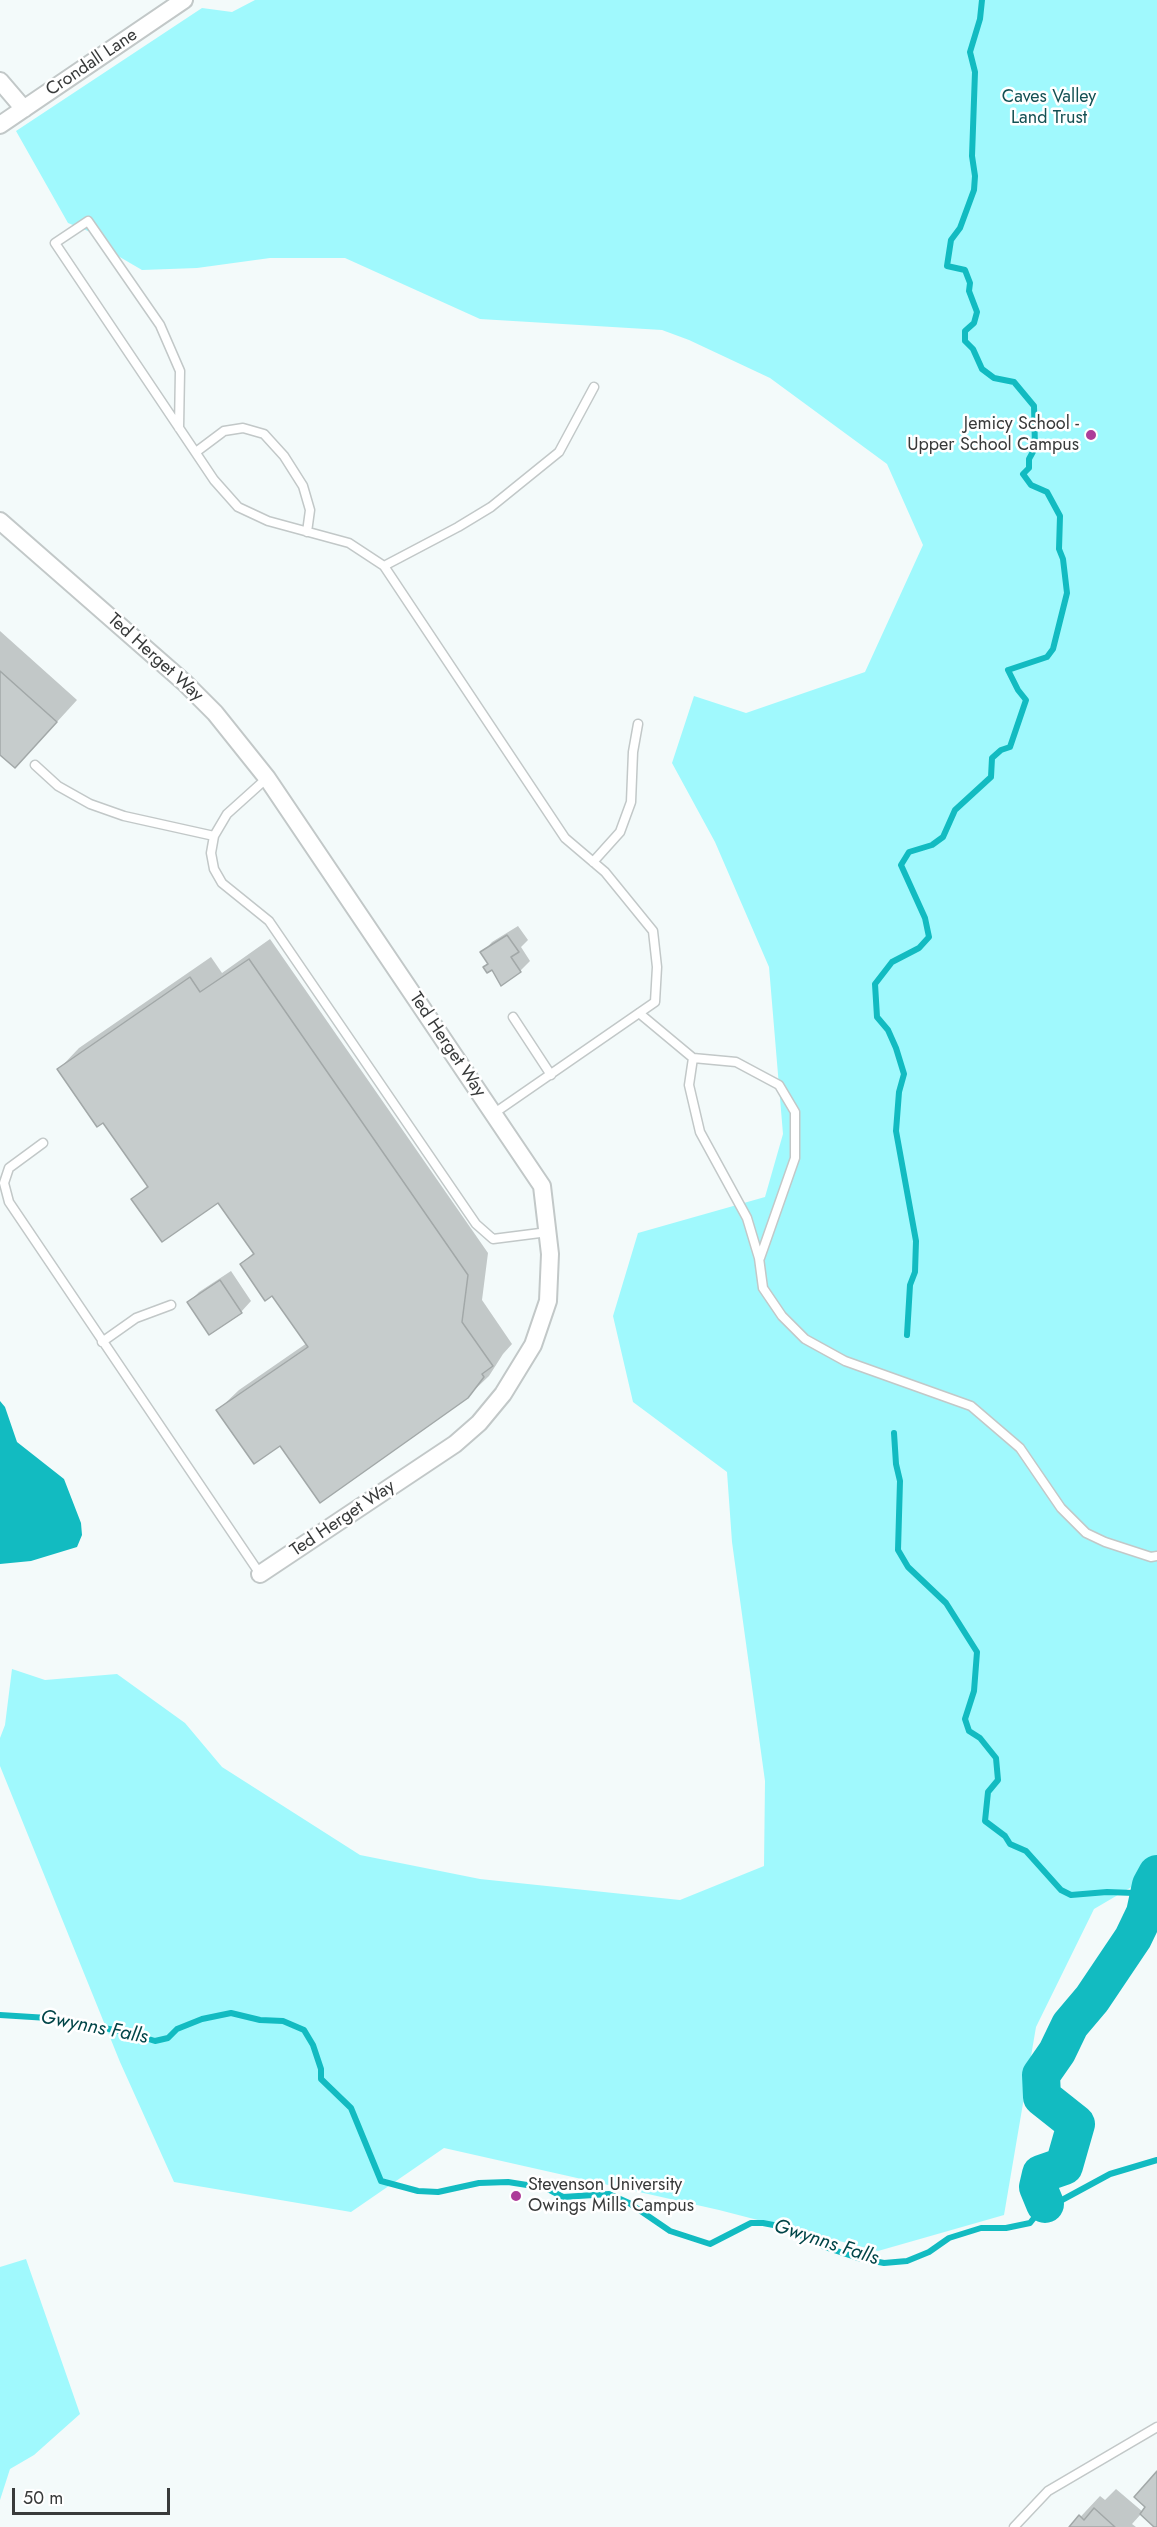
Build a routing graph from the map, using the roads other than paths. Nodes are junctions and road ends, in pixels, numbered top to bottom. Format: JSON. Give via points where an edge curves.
{"nodes":[{"id":1,"x":184,"y":0,"type":"edge"},
{"id":2,"x":0,"y":81,"type":"edge"},
{"id":3,"x":24,"y":109,"type":"junction"},
{"id":4,"x":0,"y":125,"type":"edge"},
{"id":5,"x":594,"y":387,"type":"dead end"},
{"id":6,"x":179,"y":428,"type":"junction"},
{"id":7,"x":196,"y":452,"type":"junction"},
{"id":8,"x":0,"y":521,"type":"edge"},
{"id":9,"x":307,"y":532,"type":"junction"},
{"id":10,"x":384,"y":566,"type":"junction"},
{"id":11,"x":638,"y":724,"type":"dead end"},
{"id":12,"x":35,"y":765,"type":"dead end"},
{"id":13,"x":267,"y":778,"type":"junction"},
{"id":14,"x":214,"y":836,"type":"junction"},
{"id":15,"x":593,"y":862,"type":"junction"},
{"id":16,"x":639,"y":1013,"type":"junction"},
{"id":17,"x":513,"y":1017,"type":"dead end"},
{"id":18,"x":693,"y":1058,"type":"junction"},
{"id":19,"x":551,"y":1075,"type":"junction"},
{"id":20,"x":493,"y":1114,"type":"junction"},
{"id":21,"x":43,"y":1143,"type":"dead end"},
{"id":22,"x":548,"y":1232,"type":"junction"},
{"id":23,"x":759,"y":1258,"type":"junction"},
{"id":24,"x":171,"y":1305,"type":"dead end"},
{"id":25,"x":102,"y":1342,"type":"junction"},
{"id":26,"x":1157,"y":1556,"type":"edge"},
{"id":27,"x":260,"y":1574,"type":"joint"},
{"id":28,"x":1157,"y":2427,"type":"edge"},
{"id":29,"x":1014,"y":2527,"type":"edge"}],
"edges":[{"from":1,"to":3,"type":"street","name":"Crondall Lane"},
{"from":2,"to":3,"type":"street"},
{"from":3,"to":4,"type":"street","name":"Crondall Lane"},
{"from":5,"to":10,"type":"lane","via":[[559,452],[491,507]]},
{"from":6,"to":6,"type":"lane","via":[[55,243],[88,221],[160,325],[180,372]]},
{"from":6,"to":7,"type":"lane"},
{"from":7,"to":9,"type":"lane","via":[[238,507]]},
{"from":7,"to":9,"type":"lane","via":[[224,431],[243,428],[264,434],[303,486],[310,510]]},
{"from":8,"to":13,"type":"street","name":"Ted Herget Way","via":[[185,683]]},
{"from":9,"to":10,"type":"lane","via":[[349,543]]},
{"from":10,"to":15,"type":"lane","via":[[565,838]]},
{"from":11,"to":15,"type":"lane","via":[[631,802],[620,832]]},
{"from":12,"to":14,"type":"lane","via":[[58,786],[90,804],[124,816]]},
{"from":13,"to":14,"type":"lane","via":[[227,814]]},
{"from":13,"to":20,"type":"street","name":"Ted Herget Way"},
{"from":14,"to":22,"type":"lane","via":[[211,853],[222,883],[269,921],[476,1224],[493,1239]]},
{"from":15,"to":16,"type":"lane","via":[[625,893],[653,931],[655,1002]]},
{"from":16,"to":18,"type":"lane"},
{"from":16,"to":19,"type":"lane"},
{"from":17,"to":19,"type":"lane"},
{"from":18,"to":23,"type":"lane","via":[[689,1085],[700,1132],[747,1218]]},
{"from":18,"to":23,"type":"lane","via":[[736,1062],[779,1086],[795,1112],[795,1158]]},
{"from":19,"to":20,"type":"lane"},
{"from":20,"to":22,"type":"street","name":"Ted Herget Way","via":[[542,1186]]},
{"from":21,"to":25,"type":"lane","via":[[9,1168],[4,1183],[9,1202]]},
{"from":22,"to":27,"type":"street","name":"Ted Herget Way","via":[[548,1301],[533,1345],[503,1394],[479,1423],[455,1444]]},
{"from":23,"to":26,"type":"lane","via":[[763,1288],[782,1316],[805,1339],[845,1361],[971,1407],[1020,1448],[1061,1508],[1086,1533]]},
{"from":24,"to":25,"type":"lane","via":[[136,1318]]},
{"from":25,"to":27,"type":"lane"},
{"from":28,"to":29,"type":"lane","via":[[1048,2491]]}]}
